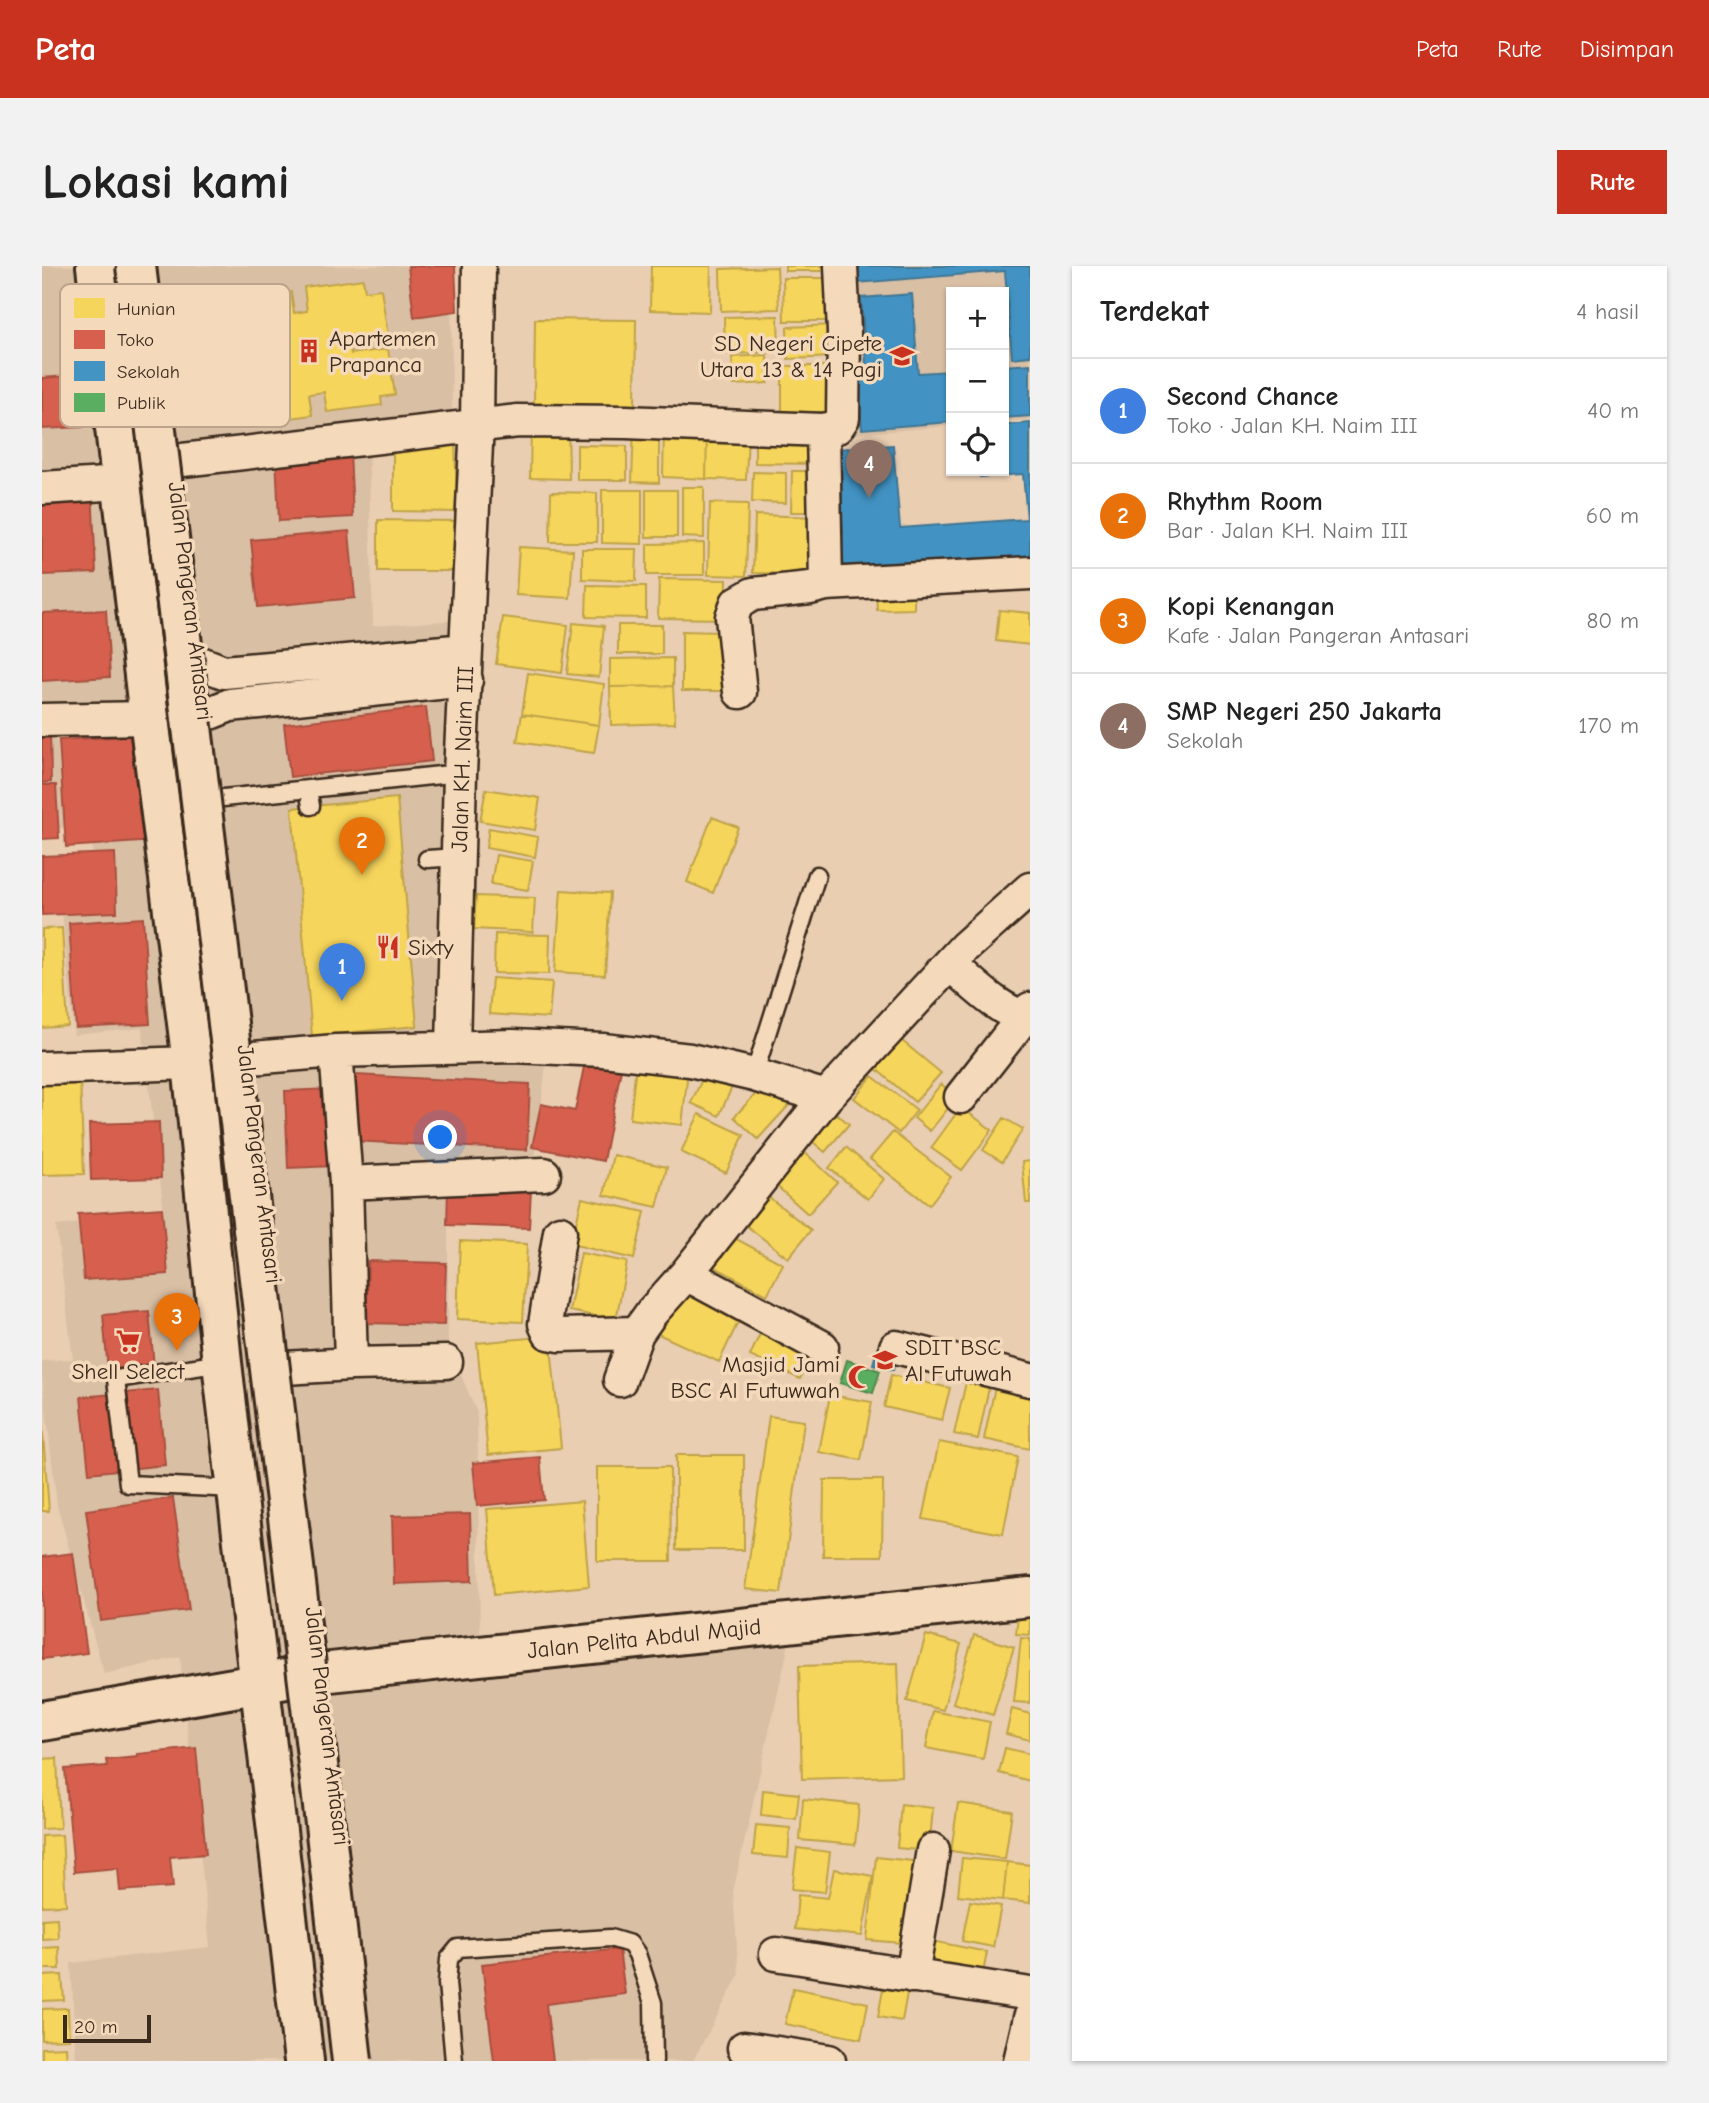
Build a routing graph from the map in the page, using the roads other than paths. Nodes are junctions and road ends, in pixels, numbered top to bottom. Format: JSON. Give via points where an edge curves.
{"nodes":[{"id":1,"x":96,"y":266,"type":"edge"},
{"id":2,"x":113,"y":266,"type":"edge"},
{"id":3,"x":136,"y":266,"type":"edge"},
{"id":4,"x":150,"y":266,"type":"edge"},
{"id":5,"x":479,"y":266,"type":"edge"},
{"id":6,"x":841,"y":266,"type":"edge"},
{"id":7,"x":98,"y":284,"type":"edge"},
{"id":8,"x":115,"y":284,"type":"edge"},
{"id":9,"x":138,"y":284,"type":"edge"},
{"id":10,"x":152,"y":284,"type":"edge"},
{"id":11,"x":478,"y":424,"type":"junction"},
{"id":12,"x":114,"y":427,"type":"edge"},
{"id":13,"x":132,"y":427,"type":"edge"},
{"id":14,"x":156,"y":427,"type":"edge"},
{"id":15,"x":170,"y":427,"type":"edge"},
{"id":16,"x":823,"y":429,"type":"junction"},
{"id":17,"x":174,"y":461,"type":"junction"},
{"id":18,"x":121,"y":484,"type":"junction"},
{"id":19,"x":42,"y":488,"type":"edge"},
{"id":20,"x":1030,"y":573,"type":"edge"},
{"id":21,"x":826,"y":584,"type":"junction"},
{"id":22,"x":198,"y":662,"type":"junction"},
{"id":23,"x":466,"y":665,"type":"junction"},
{"id":24,"x":740,"y":692,"type":"dead end"},
{"id":25,"x":205,"y":715,"type":"junction"},
{"id":26,"x":149,"y":718,"type":"junction"},
{"id":27,"x":42,"y":720,"type":"edge"},
{"id":28,"x":450,"y":774,"type":"dead end"},
{"id":29,"x":221,"y":805,"type":"junction"},
{"id":30,"x":817,"y":875,"type":"dead end"},
{"id":31,"x":1030,"y":889,"type":"edge"},
{"id":32,"x":950,"y":964,"type":"junction"},
{"id":33,"x":1025,"y":1025,"type":"edge"},
{"id":34,"x":453,"y":1046,"type":"junction"},
{"id":35,"x":336,"y":1051,"type":"junction"},
{"id":36,"x":247,"y":1057,"type":"junction"},
{"id":37,"x":192,"y":1063,"type":"junction"},
{"id":38,"x":42,"y":1068,"type":"edge"},
{"id":39,"x":754,"y":1074,"type":"junction"},
{"id":40,"x":826,"y":1097,"type":"junction"},
{"id":41,"x":961,"y":1097,"type":"dead end"},
{"id":42,"x":544,"y":1174,"type":"dead end"},
{"id":43,"x":346,"y":1183,"type":"junction"},
{"id":44,"x":560,"y":1231,"type":"dead end"},
{"id":45,"x":686,"y":1274,"type":"junction"},
{"id":46,"x":637,"y":1334,"type":"junction"},
{"id":47,"x":896,"y":1346,"type":"dead end"},
{"id":48,"x":822,"y":1347,"type":"dead end"},
{"id":49,"x":446,"y":1362,"type":"dead end"},
{"id":50,"x":222,"y":1363,"type":"junction"},
{"id":51,"x":351,"y":1364,"type":"junction"},
{"id":52,"x":285,"y":1368,"type":"junction"},
{"id":53,"x":620,"y":1380,"type":"dead end"},
{"id":54,"x":1030,"y":1380,"type":"edge"},
{"id":55,"x":237,"y":1489,"type":"junction"},
{"id":56,"x":1030,"y":1597,"type":"edge"},
{"id":57,"x":321,"y":1673,"type":"junction"},
{"id":58,"x":259,"y":1683,"type":"junction"},
{"id":59,"x":42,"y":1721,"type":"edge"},
{"id":60,"x":933,"y":1850,"type":"dead end"},
{"id":61,"x":776,"y":1954,"type":"dead end"},
{"id":62,"x":912,"y":1976,"type":"junction"},
{"id":63,"x":1030,"y":1994,"type":"edge"},
{"id":64,"x":1030,"y":2018,"type":"edge"},
{"id":65,"x":744,"y":2048,"type":"dead end"},
{"id":66,"x":304,"y":2061,"type":"edge"},
{"id":67,"x":327,"y":2061,"type":"edge"},
{"id":68,"x":352,"y":2061,"type":"edge"},
{"id":69,"x":369,"y":2061,"type":"edge"},
{"id":70,"x":454,"y":2061,"type":"edge"},
{"id":71,"x":654,"y":2061,"type":"edge"},
{"id":72,"x":829,"y":2061,"type":"edge"},
{"id":73,"x":1020,"y":2061,"type":"edge"}],
"edges":[{"from":1,"to":7,"type":"main road"},
{"from":2,"to":8,"type":"main road"},
{"from":3,"to":9,"type":"main road","bridge":true},
{"from":4,"to":10,"type":"main road","name":"Jalan Pangeran Antasari"},
{"from":5,"to":11,"type":"street","name":"Jalan KH. Naim III"},
{"from":6,"to":16,"type":"street","via":[[842,418],[837,427]]},
{"from":11,"to":16,"type":"street","via":[[626,422]]},
{"from":11,"to":17,"type":"street"},
{"from":11,"to":23,"type":"street","name":"Jalan KH. Naim III"},
{"from":12,"to":18,"type":"main road"},
{"from":13,"to":67,"type":"main road"},
{"from":14,"to":68,"type":"main road","bridge":true},
{"from":15,"to":17,"type":"main road","name":"Jalan Pangeran Antasari"},
{"from":16,"to":21,"type":"street"},
{"from":17,"to":22,"type":"main road","name":"Jalan Pangeran Antasari"},
{"from":18,"to":19,"type":"street"},
{"from":18,"to":26,"type":"main road"},
{"from":20,"to":21,"type":"street"},
{"from":21,"to":24,"type":"street","via":[[753,594],[737,603],[732,617]]},
{"from":22,"to":23,"type":"street","via":[[224,672]]},
{"from":22,"to":25,"type":"main road","name":"Jalan Pangeran Antasari"},
{"from":23,"to":25,"type":"street","via":[[230,705]]},
{"from":23,"to":34,"type":"street","name":"Jalan KH. Naim III","via":[[443,858]]},
{"from":25,"to":29,"type":"main road","name":"Jalan Pangeran Antasari"},
{"from":26,"to":27,"type":"street"},
{"from":26,"to":37,"type":"main road"},
{"from":28,"to":29,"type":"lane"},
{"from":29,"to":36,"type":"main road","name":"Jalan Pangeran Antasari"},
{"from":30,"to":39,"type":"lane"},
{"from":31,"to":32,"type":"street"},
{"from":32,"to":33,"type":"street"},
{"from":32,"to":40,"type":"street"},
{"from":33,"to":41,"type":"street"},
{"from":34,"to":35,"type":"street"},
{"from":34,"to":39,"type":"street","via":[[603,1050],[690,1059]]},
{"from":35,"to":36,"type":"street"},
{"from":35,"to":43,"type":"street"},
{"from":36,"to":37,"type":"street"},
{"from":36,"to":52,"type":"main road","name":"Jalan Pangeran Antasari"},
{"from":37,"to":38,"type":"street"},
{"from":37,"to":50,"type":"main road"},
{"from":39,"to":40,"type":"street"},
{"from":40,"to":45,"type":"street"},
{"from":42,"to":43,"type":"street"},
{"from":43,"to":51,"type":"street"},
{"from":44,"to":46,"type":"street","via":[[545,1324],[549,1333]]},
{"from":45,"to":46,"type":"street"},
{"from":45,"to":48,"type":"street"},
{"from":46,"to":53,"type":"street"},
{"from":47,"to":54,"type":"street"},
{"from":49,"to":51,"type":"street"},
{"from":50,"to":55,"type":"main road"},
{"from":50,"to":55,"type":"lane","via":[[116,1379],[128,1484]]},
{"from":51,"to":52,"type":"street"},
{"from":52,"to":57,"type":"main road","name":"Jalan Pangeran Antasari"},
{"from":55,"to":58,"type":"main road"},
{"from":56,"to":57,"type":"main road","name":"Jalan Pelita Abdul Majid"},
{"from":57,"to":58,"type":"main road","name":"Jalan Pelita Abdul Majid"},
{"from":57,"to":69,"type":"main road","name":"Jalan Pangeran Antasari"},
{"from":58,"to":59,"type":"main road","name":"Jalan Pelita Abdul Majid"},
{"from":58,"to":66,"type":"main road"},
{"from":60,"to":62,"type":"street"},
{"from":61,"to":62,"type":"street"},
{"from":62,"to":63,"type":"street"},
{"from":64,"to":73,"type":"street"},
{"from":65,"to":72,"type":"street"},
{"from":70,"to":71,"type":"lane","via":[[447,1983],[449,1959],[458,1948],[610,1938],[630,1944],[637,1954],[653,2003]]}]}
